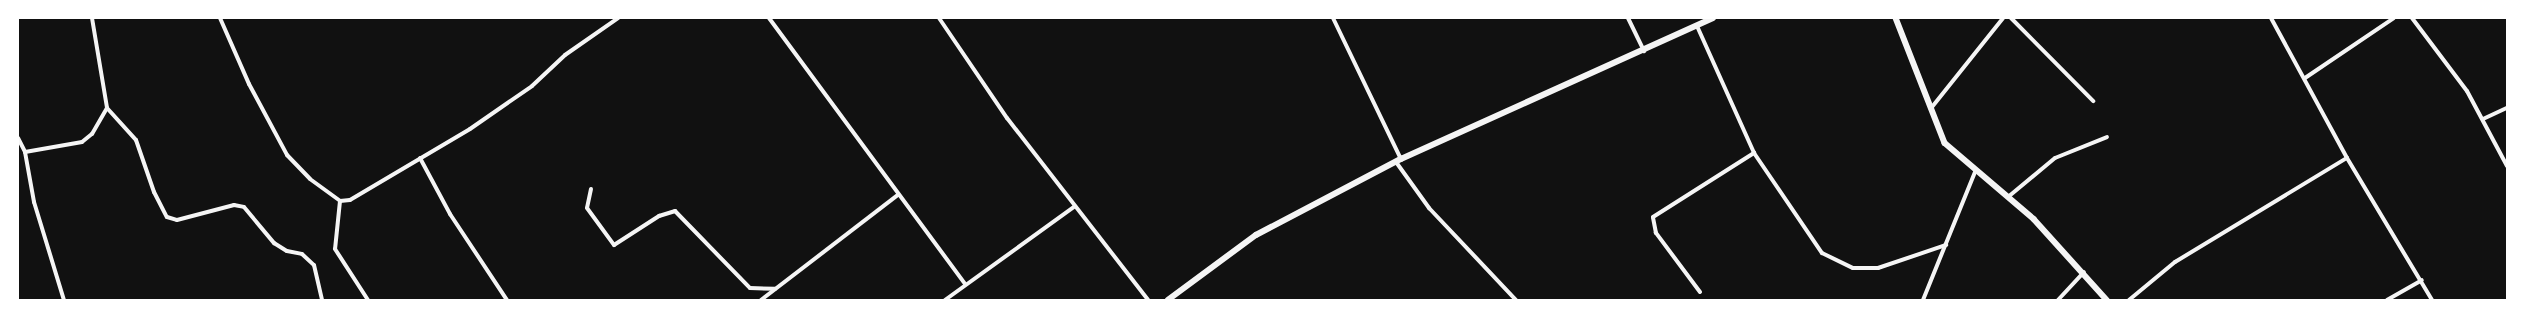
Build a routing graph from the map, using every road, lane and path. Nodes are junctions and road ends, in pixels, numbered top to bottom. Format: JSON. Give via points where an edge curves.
{"nodes":[{"id":1,"x":92,"y":18,"type":"edge"},
{"id":2,"x":220,"y":18,"type":"edge"},
{"id":3,"x":618,"y":18,"type":"edge"},
{"id":4,"x":769,"y":18,"type":"edge"},
{"id":5,"x":939,"y":18,"type":"edge"},
{"id":6,"x":1333,"y":18,"type":"edge"},
{"id":7,"x":1628,"y":18,"type":"edge"},
{"id":8,"x":1713,"y":18,"type":"edge"},
{"id":9,"x":1896,"y":18,"type":"edge"},
{"id":10,"x":2003,"y":18,"type":"edge"},
{"id":11,"x":2011,"y":18,"type":"edge"},
{"id":12,"x":2271,"y":18,"type":"edge"},
{"id":13,"x":2394,"y":18,"type":"edge"},
{"id":14,"x":2412,"y":18,"type":"edge"},
{"id":15,"x":1697,"y":26,"type":"junction"},
{"id":16,"x":1644,"y":51,"type":"junction"},
{"id":17,"x":2305,"y":78,"type":"junction"},
{"id":18,"x":2093,"y":101,"type":"dead end"},
{"id":19,"x":1932,"y":107,"type":"junction"},
{"id":20,"x":107,"y":108,"type":"junction"},
{"id":21,"x":2507,"y":108,"type":"edge"},
{"id":22,"x":2483,"y":119,"type":"junction"},
{"id":23,"x":2107,"y":137,"type":"dead end"},
{"id":24,"x":18,"y":138,"type":"edge"},
{"id":25,"x":25,"y":152,"type":"junction"},
{"id":26,"x":1754,"y":153,"type":"junction"},
{"id":27,"x":420,"y":158,"type":"junction"},
{"id":28,"x":2347,"y":158,"type":"junction"},
{"id":29,"x":1399,"y":160,"type":"junction"},
{"id":30,"x":2507,"y":166,"type":"edge"},
{"id":31,"x":1975,"y":172,"type":"junction"},
{"id":32,"x":591,"y":190,"type":"dead end"},
{"id":33,"x":898,"y":195,"type":"junction"},
{"id":34,"x":2008,"y":197,"type":"junction"},
{"id":35,"x":340,"y":201,"type":"junction"},
{"id":36,"x":1074,"y":207,"type":"junction"},
{"id":37,"x":1946,"y":245,"type":"junction"},
{"id":38,"x":2084,"y":272,"type":"junction"},
{"id":39,"x":2422,"y":280,"type":"junction"},
{"id":40,"x":965,"y":284,"type":"junction"},
{"id":41,"x":775,"y":289,"type":"junction"},
{"id":42,"x":1700,"y":292,"type":"dead end"},
{"id":43,"x":64,"y":300,"type":"edge"},
{"id":44,"x":322,"y":300,"type":"edge"},
{"id":45,"x":368,"y":300,"type":"edge"},
{"id":46,"x":507,"y":300,"type":"edge"},
{"id":47,"x":761,"y":300,"type":"edge"},
{"id":48,"x":945,"y":300,"type":"edge"},
{"id":49,"x":1148,"y":300,"type":"edge"},
{"id":50,"x":1168,"y":300,"type":"edge"},
{"id":51,"x":1516,"y":300,"type":"edge"},
{"id":52,"x":1923,"y":300,"type":"edge"},
{"id":53,"x":2058,"y":300,"type":"edge"},
{"id":54,"x":2107,"y":300,"type":"edge"},
{"id":55,"x":2129,"y":300,"type":"edge"},
{"id":56,"x":2387,"y":300,"type":"edge"},
{"id":57,"x":2432,"y":300,"type":"edge"}],
"edges":[{"from":1,"to":20,"type":"street"},
{"from":2,"to":35,"type":"street","via":[[248,84],[288,155],[310,179]]},
{"from":3,"to":27,"type":"street","via":[[565,55],[532,86]]},
{"from":4,"to":33,"type":"street"},
{"from":5,"to":36,"type":"street","via":[[1007,118]]},
{"from":6,"to":29,"type":"street"},
{"from":7,"to":16,"type":"street"},
{"from":8,"to":15,"type":"street"},
{"from":9,"to":19,"type":"street"},
{"from":10,"to":19,"type":"street"},
{"from":11,"to":18,"type":"street"},
{"from":12,"to":17,"type":"street"},
{"from":13,"to":17,"type":"street"},
{"from":14,"to":22,"type":"street","via":[[2468,91]]},
{"from":15,"to":16,"type":"street"},
{"from":15,"to":26,"type":"street"},
{"from":16,"to":29,"type":"street"},
{"from":17,"to":28,"type":"street"},
{"from":19,"to":31,"type":"street","via":[[1945,143]]},
{"from":20,"to":25,"type":"street","via":[[92,134],[82,142]]},
{"from":20,"to":44,"type":"street","via":[[136,140],[154,192],[167,217],[178,220],[234,204],[244,207],[274,243],[286,251],[302,254],[314,265]]},
{"from":21,"to":22,"type":"street"},
{"from":22,"to":30,"type":"street"},
{"from":23,"to":34,"type":"street","via":[[2055,158]]},
{"from":24,"to":25,"type":"street"},
{"from":25,"to":43,"type":"street","via":[[34,202]]},
{"from":26,"to":37,"type":"street","via":[[1800,225],[1822,253],[1836,262],[1853,268],[1878,268]]},
{"from":26,"to":42,"type":"street","via":[[1653,217],[1656,233]]},
{"from":27,"to":35,"type":"street","via":[[350,200]]},
{"from":27,"to":46,"type":"street","via":[[450,214]]},
{"from":28,"to":39,"type":"street"},
{"from":28,"to":55,"type":"street","via":[[2175,262]]},
{"from":29,"to":50,"type":"street","via":[[1256,235]]},
{"from":29,"to":51,"type":"street","via":[[1429,208]]},
{"from":31,"to":34,"type":"street"},
{"from":31,"to":37,"type":"street"},
{"from":32,"to":41,"type":"street","via":[[587,208],[614,245],[659,216],[675,211],[750,288]]},
{"from":33,"to":40,"type":"street"},
{"from":33,"to":41,"type":"street"},
{"from":34,"to":38,"type":"street","via":[[2034,218]]},
{"from":35,"to":45,"type":"street","via":[[335,249]]},
{"from":36,"to":40,"type":"street"},
{"from":36,"to":49,"type":"street"},
{"from":37,"to":52,"type":"street"},
{"from":38,"to":53,"type":"street"},
{"from":38,"to":54,"type":"street"},
{"from":39,"to":56,"type":"street"},
{"from":39,"to":57,"type":"street"},
{"from":40,"to":48,"type":"street"},
{"from":41,"to":47,"type":"street"}]}
